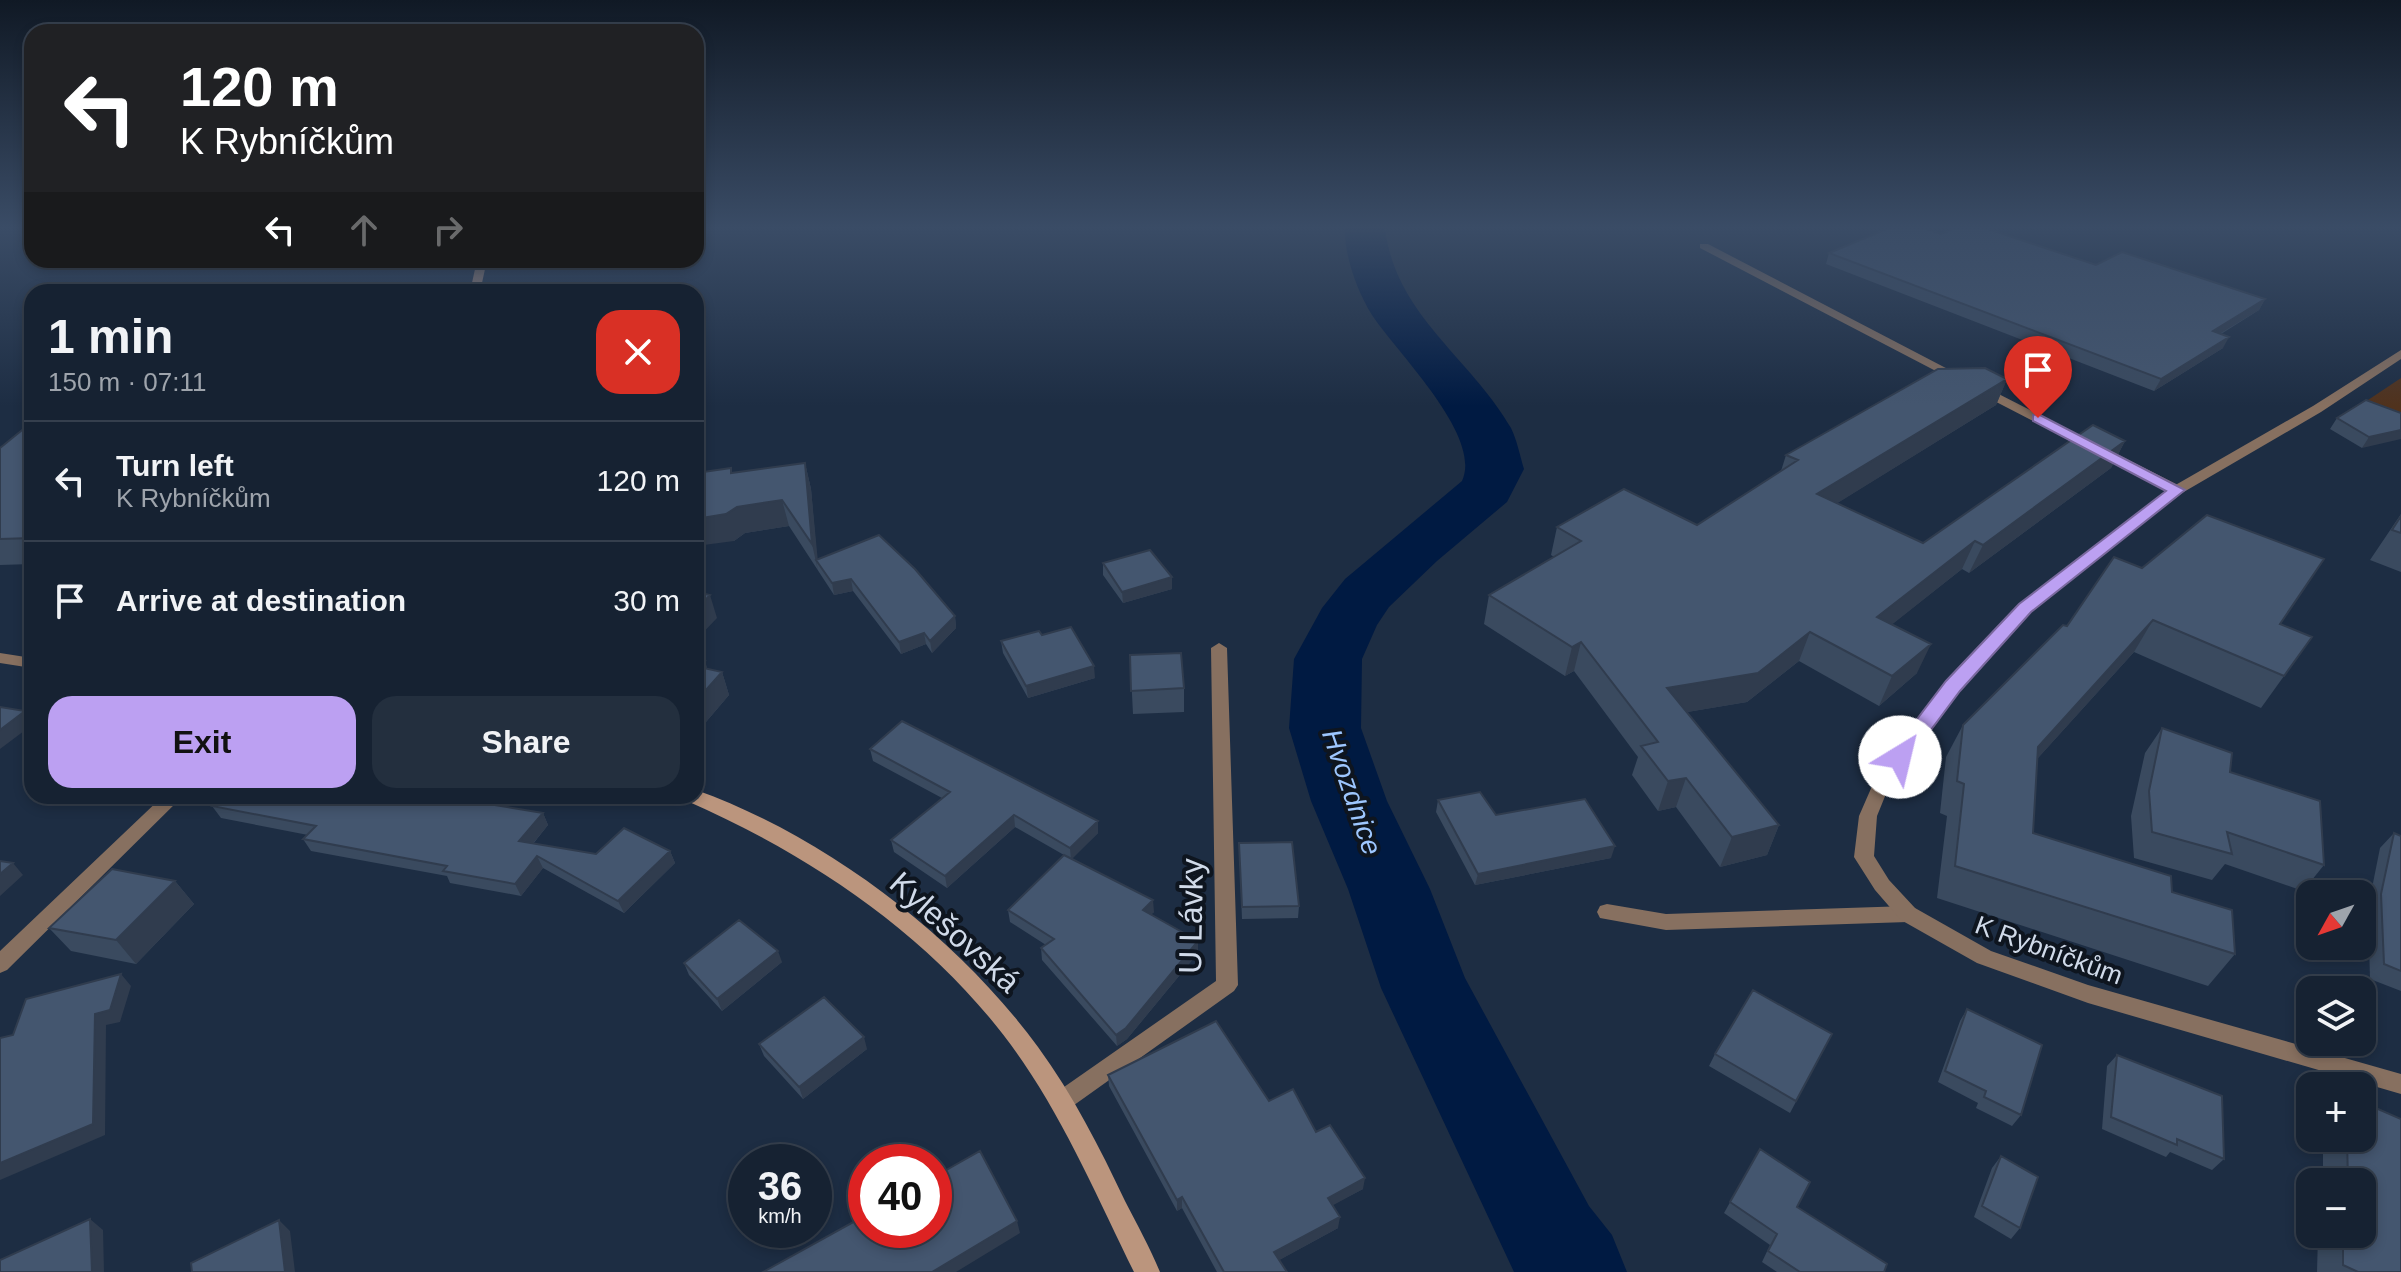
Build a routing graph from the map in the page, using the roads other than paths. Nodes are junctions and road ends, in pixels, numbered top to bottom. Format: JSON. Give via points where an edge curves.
{"nodes":[{"id":1,"x":1784,"y":287,"type":"edge"},
{"id":2,"x":2401,"y":354,"type":"edge"},
{"id":3,"x":2177,"y":490,"type":"junction"},
{"id":4,"x":1219,"y":648,"type":"dead end"},
{"id":5,"x":0,"y":658,"type":"edge"},
{"id":6,"x":24,"y":662,"type":"edge"},
{"id":7,"x":704,"y":801,"type":"edge"},
{"id":8,"x":166,"y":804,"type":"edge"},
{"id":9,"x":1607,"y":912,"type":"dead end"},
{"id":10,"x":1908,"y":914,"type":"junction"},
{"id":11,"x":0,"y":964,"type":"edge"},
{"id":12,"x":2401,"y":1084,"type":"edge"},
{"id":13,"x":1062,"y":1101,"type":"junction"},
{"id":14,"x":1147,"y":1272,"type":"edge"}],
"edges":[{"from":1,"to":3,"type":"street"},
{"from":2,"to":3,"type":"street","name":"K Rybníčkům"},
{"from":3,"to":10,"type":"street","name":"K Rybníčkům","via":[[2025,608],[1953,686],[1882,782],[1868,816],[1864,857]]},
{"from":4,"to":13,"type":"street","name":"U Lávky","via":[[1227,985]]},
{"from":5,"to":6,"type":"street"},
{"from":7,"to":13,"type":"main road","name":"Kylešovská","via":[[786,842],[923,938],[975,986]]},
{"from":8,"to":11,"type":"street"},
{"from":9,"to":10,"type":"street","via":[[1666,922]]},
{"from":10,"to":12,"type":"street","name":"K Rybníčkům","via":[[1984,957],[2088,994]]},
{"from":13,"to":14,"type":"main road","name":"Kylešovská"}]}
